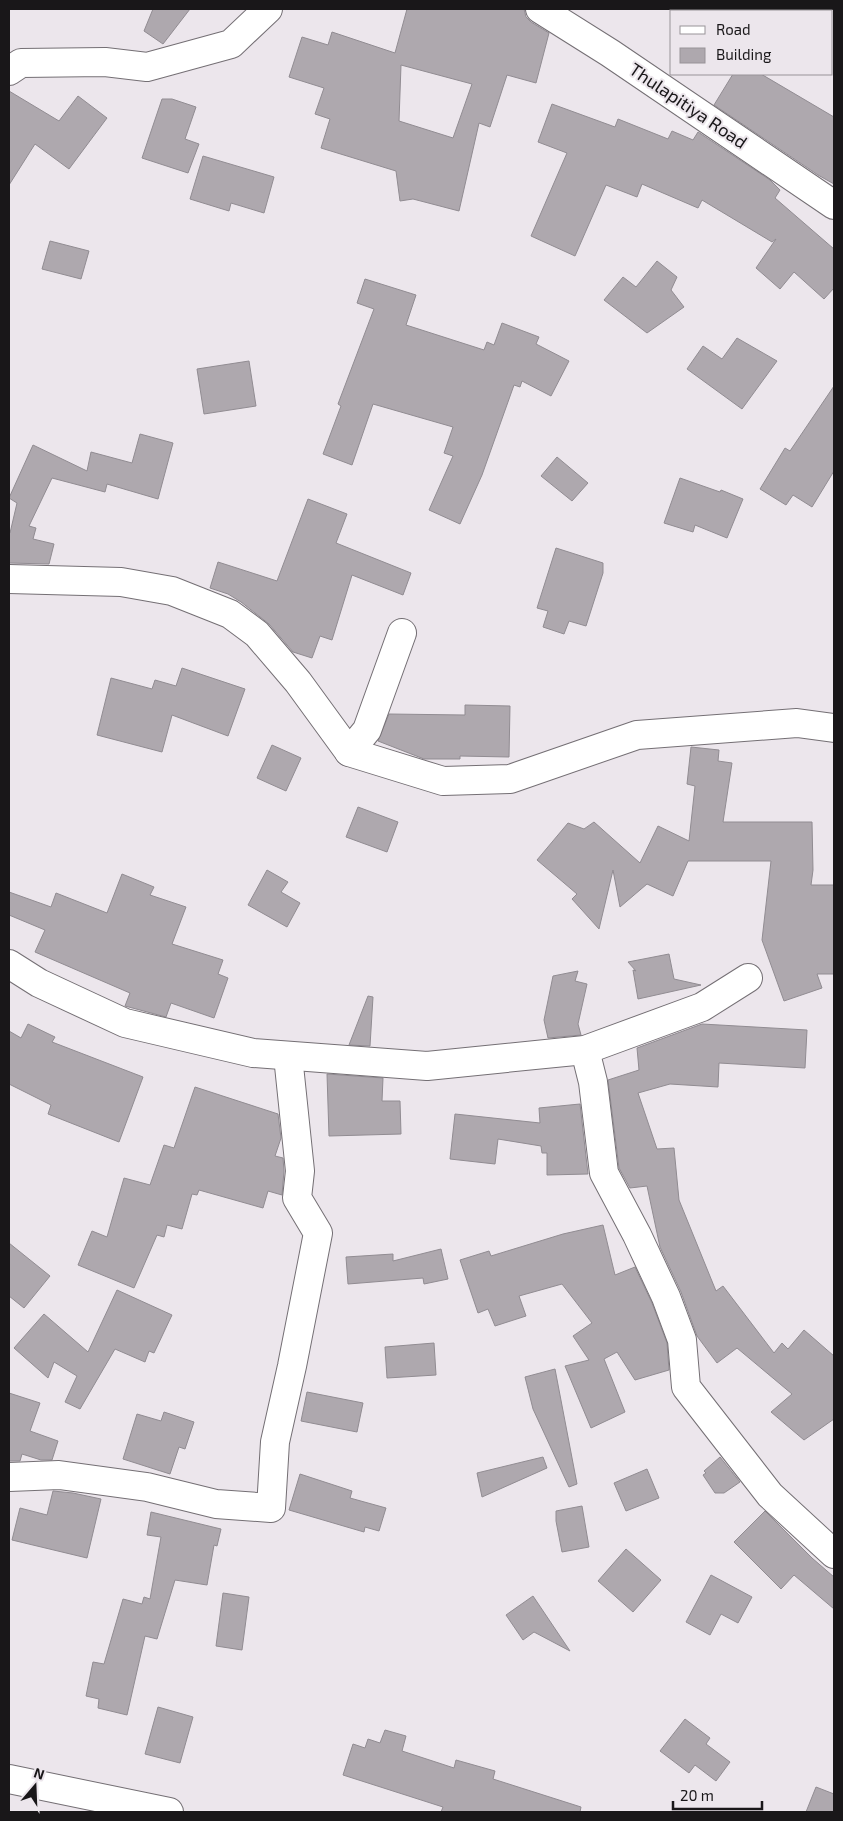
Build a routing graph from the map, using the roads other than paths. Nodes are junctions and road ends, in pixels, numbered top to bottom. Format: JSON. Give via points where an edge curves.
{"nodes":[{"id":1,"x":268,"y":9,"type":"edge"},
{"id":2,"x":540,"y":9,"type":"edge"},
{"id":3,"x":9,"y":71,"type":"edge"},
{"id":4,"x":834,"y":205,"type":"edge"},
{"id":5,"x":9,"y":579,"type":"edge"},
{"id":6,"x":402,"y":633,"type":"dead end"},
{"id":7,"x":834,"y":728,"type":"edge"},
{"id":8,"x":348,"y":752,"type":"junction"},
{"id":9,"x":9,"y":964,"type":"edge"},
{"id":10,"x":748,"y":978,"type":"dead end"},
{"id":11,"x":584,"y":1050,"type":"junction"},
{"id":12,"x":288,"y":1056,"type":"junction"},
{"id":13,"x":9,"y":1477,"type":"edge"},
{"id":14,"x":834,"y":1554,"type":"edge"},
{"id":15,"x":9,"y":1779,"type":"edge"},
{"id":16,"x":169,"y":1812,"type":"edge"}],
"edges":[{"from":1,"to":3,"type":"street","via":[[231,44],[147,67],[105,62],[21,63]]},
{"from":2,"to":4,"type":"street","name":"Thulapitiya Road"},
{"from":5,"to":8,"type":"street","via":[[121,582],[172,590],[230,614],[257,634],[298,682]]},
{"from":6,"to":8,"type":"street","via":[[367,730]]},
{"from":7,"to":8,"type":"street","via":[[797,723],[637,735],[510,779],[443,781]]},
{"from":9,"to":12,"type":"street","via":[[39,983],[125,1023],[253,1053]]},
{"from":10,"to":11,"type":"street","via":[[702,1007]]},
{"from":11,"to":12,"type":"street","via":[[427,1066]]},
{"from":11,"to":14,"type":"street","via":[[593,1082],[604,1173],[673,1314],[682,1340],[686,1387],[770,1495]]},
{"from":12,"to":13,"type":"street","via":[[300,1171],[297,1198],[318,1233],[275,1442],[271,1508],[216,1504],[147,1487],[58,1475]]},
{"from":15,"to":16,"type":"street"}]}
